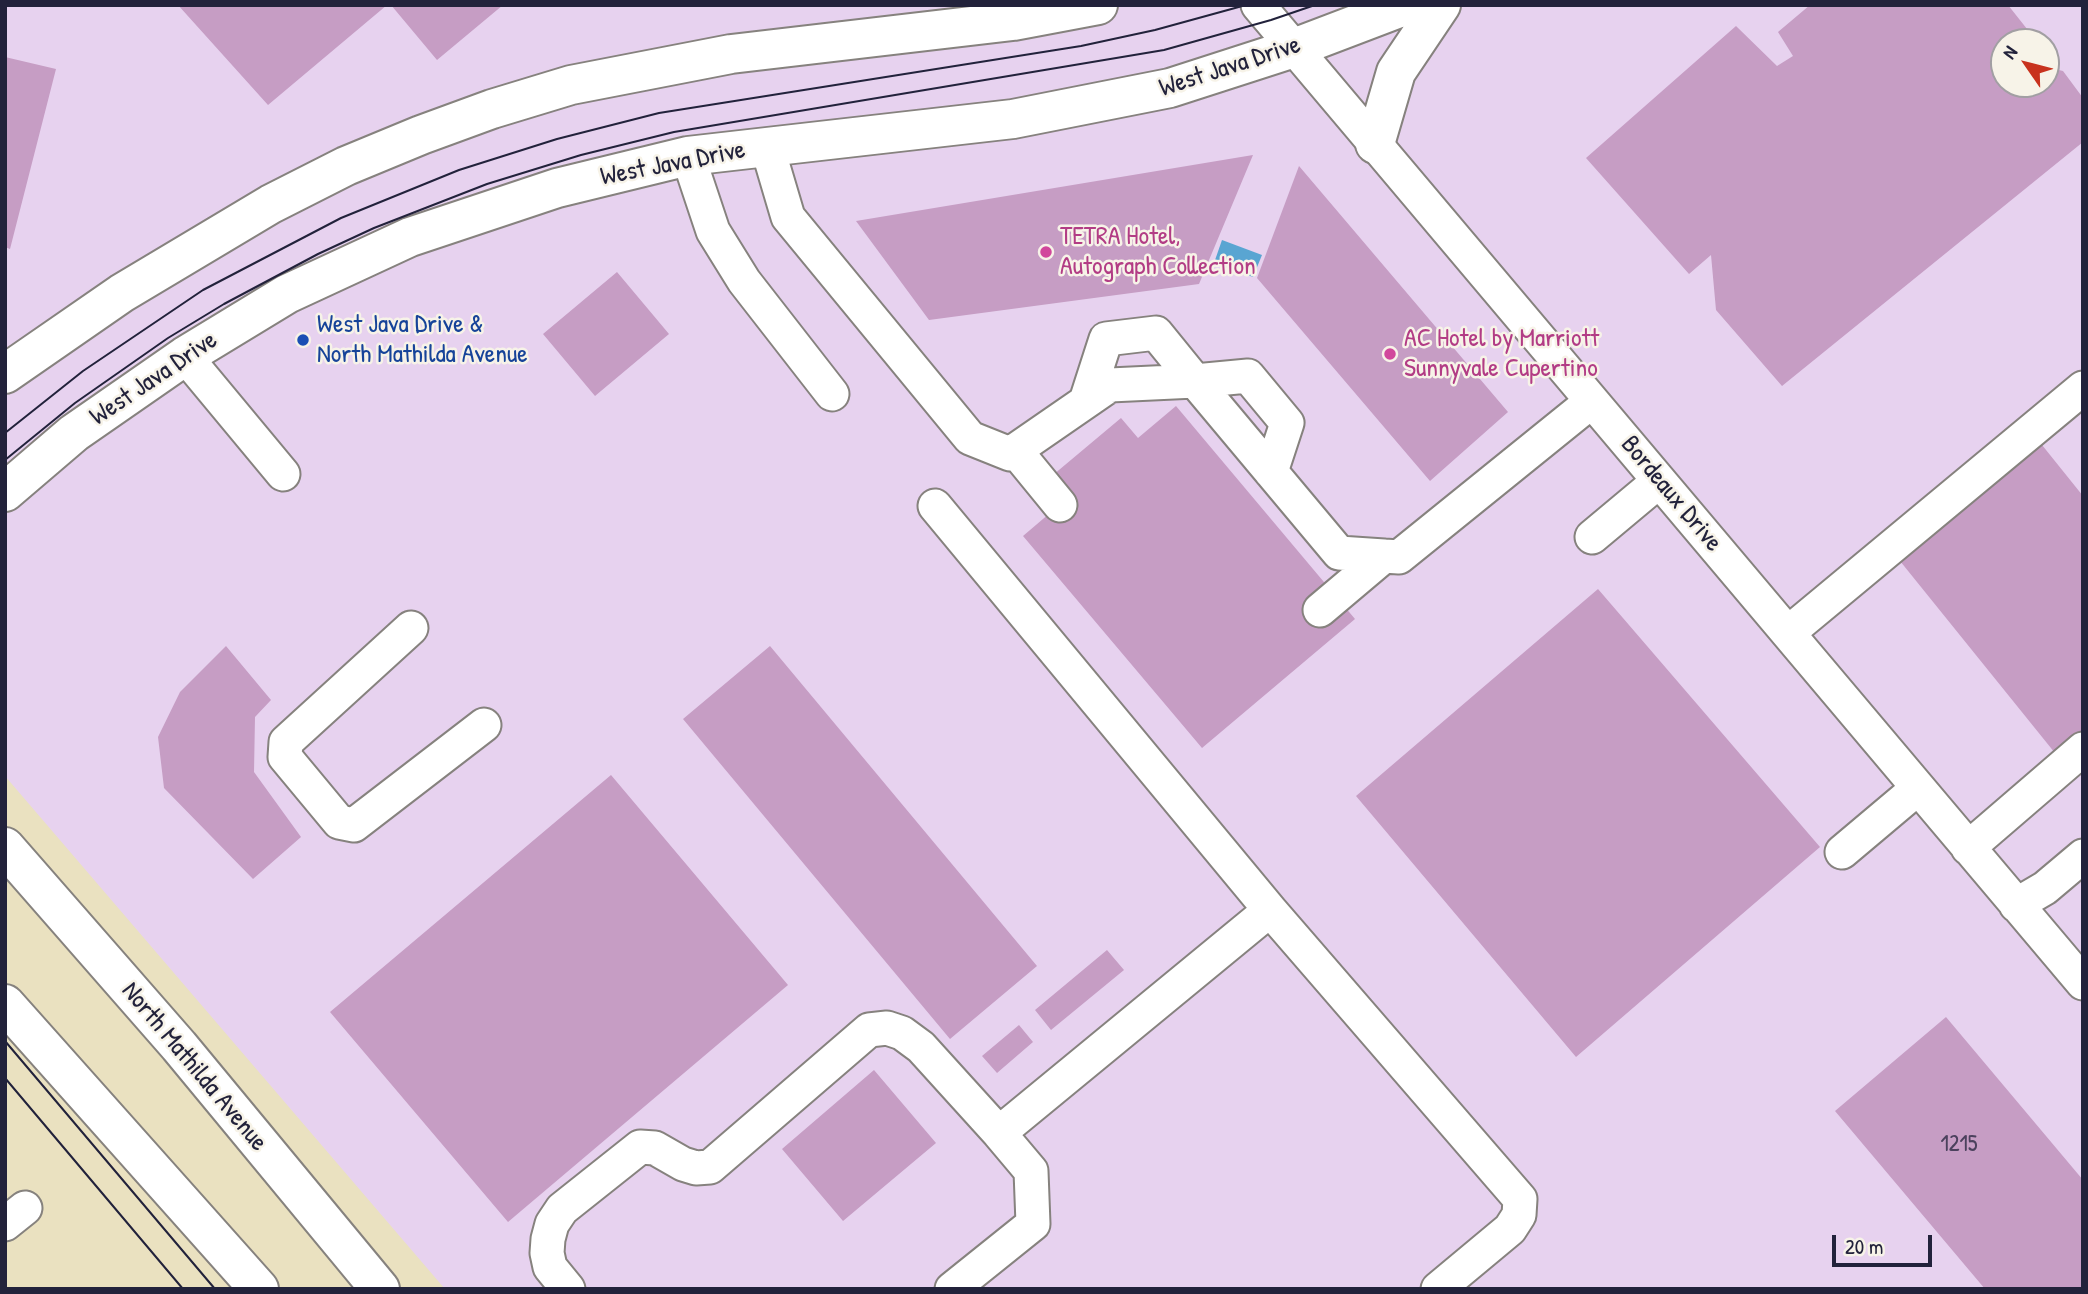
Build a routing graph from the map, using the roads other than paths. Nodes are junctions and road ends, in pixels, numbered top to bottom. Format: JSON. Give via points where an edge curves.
{"nodes":[{"id":1,"x":1098,"y":5,"type":"edge"},
{"id":2,"x":1258,"y":5,"type":"edge"},
{"id":3,"x":1407,"y":5,"type":"edge"},
{"id":4,"x":1441,"y":5,"type":"edge"},
{"id":5,"x":1051,"y":9,"type":"edge"},
{"id":6,"x":1294,"y":48,"type":"junction"},
{"id":7,"x":1375,"y":144,"type":"junction"},
{"id":8,"x":767,"y":146,"type":"junction"},
{"id":9,"x":688,"y":156,"type":"junction"},
{"id":10,"x":185,"y":356,"type":"junction"},
{"id":11,"x":5,"y":374,"type":"edge"},
{"id":12,"x":1195,"y":381,"type":"junction"},
{"id":13,"x":2083,"y":388,"type":"edge"},
{"id":14,"x":832,"y":394,"type":"dead end"},
{"id":15,"x":1086,"y":401,"type":"junction"},
{"id":16,"x":1592,"y":401,"type":"junction"},
{"id":17,"x":1015,"y":450,"type":"junction"},
{"id":18,"x":283,"y":474,"type":"dead end"},
{"id":19,"x":1659,"y":481,"type":"junction"},
{"id":20,"x":7,"y":493,"type":"edge"},
{"id":21,"x":1059,"y":505,"type":"dead end"},
{"id":22,"x":935,"y":506,"type":"dead end"},
{"id":23,"x":1592,"y":537,"type":"dead end"},
{"id":24,"x":1370,"y":555,"type":"junction"},
{"id":25,"x":1315,"y":603,"type":"dead end"},
{"id":26,"x":411,"y":628,"type":"dead end"},
{"id":27,"x":1788,"y":633,"type":"junction"},
{"id":28,"x":484,"y":725,"type":"dead end"},
{"id":29,"x":2083,"y":749,"type":"edge"},
{"id":30,"x":1918,"y":788,"type":"junction"},
{"id":31,"x":5,"y":847,"type":"edge"},
{"id":32,"x":1968,"y":848,"type":"junction"},
{"id":33,"x":1842,"y":852,"type":"dead end"},
{"id":34,"x":2083,"y":856,"type":"edge"},
{"id":35,"x":2017,"y":905,"type":"junction"},
{"id":36,"x":1270,"y":910,"type":"junction"},
{"id":37,"x":2083,"y":983,"type":"edge"},
{"id":38,"x":5,"y":1004,"type":"edge"},
{"id":39,"x":999,"y":1133,"type":"junction"},
{"id":40,"x":968,"y":1284,"type":"edge"},
{"id":41,"x":259,"y":1289,"type":"edge"},
{"id":42,"x":380,"y":1289,"type":"edge"},
{"id":43,"x":568,"y":1289,"type":"edge"},
{"id":44,"x":1438,"y":1289,"type":"edge"}],
"edges":[{"from":1,"to":5,"type":"main road"},
{"from":2,"to":6,"type":"street","name":"Bordeaux Drive"},
{"from":3,"to":6,"type":"main road","name":"West Java Drive"},
{"from":4,"to":7,"type":"main road","via":[[1396,72]]},
{"from":5,"to":11,"type":"main road","via":[[1013,21],[731,54],[571,85],[492,109],[346,166],[271,204],[122,293]]},
{"from":6,"to":7,"type":"street","name":"Bordeaux Drive"},
{"from":6,"to":8,"type":"main road","name":"West Java Drive","via":[[1170,88],[1092,105],[1013,119]]},
{"from":7,"to":16,"type":"street","name":"Bordeaux Drive"},
{"from":8,"to":9,"type":"main road","name":"West Java Drive"},
{"from":8,"to":17,"type":"street","via":[[788,217],[970,439],[1010,454]]},
{"from":9,"to":10,"type":"main road","name":"West Java Drive","via":[[557,188],[410,237],[287,294]]},
{"from":9,"to":14,"type":"street","via":[[713,231],[744,281]]},
{"from":10,"to":18,"type":"street"},
{"from":10,"to":20,"type":"main road","name":"West Java Drive","via":[[74,433]]},
{"from":12,"to":15,"type":"street","via":[[1110,384]]},
{"from":12,"to":15,"type":"street","via":[[1156,333],[1105,339]]},
{"from":12,"to":24,"type":"street","via":[[1339,553]]},
{"from":13,"to":27,"type":"street"},
{"from":15,"to":17,"type":"street"},
{"from":16,"to":19,"type":"street","name":"Bordeaux Drive"},
{"from":16,"to":24,"type":"street","via":[[1399,557]]},
{"from":17,"to":21,"type":"street"},
{"from":19,"to":23,"type":"street"},
{"from":19,"to":27,"type":"street","name":"Bordeaux Drive"},
{"from":22,"to":36,"type":"street"},
{"from":24,"to":25,"type":"street"},
{"from":26,"to":28,"type":"street","via":[[286,742],[285,757],[339,822],[355,825]]},
{"from":27,"to":30,"type":"street","name":"Bordeaux Drive"},
{"from":29,"to":32,"type":"street"},
{"from":30,"to":32,"type":"street","name":"Bordeaux Drive"},
{"from":30,"to":33,"type":"street"},
{"from":31,"to":42,"type":"main road","name":"North Mathilda Avenue"},
{"from":32,"to":35,"type":"street","name":"Bordeaux Drive"},
{"from":34,"to":35,"type":"street"},
{"from":35,"to":37,"type":"street","name":"Bordeaux Drive"},
{"from":36,"to":39,"type":"street"},
{"from":36,"to":44,"type":"street","via":[[1520,1199],[1519,1215],[1510,1229]]},
{"from":38,"to":41,"type":"main road"},
{"from":39,"to":40,"type":"street","via":[[1031,1171],[1032,1224]]},
{"from":39,"to":43,"type":"street","via":[[921,1047],[887,1028],[869,1030],[710,1167],[696,1168],[655,1148],[640,1147],[562,1209],[552,1224],[547,1253],[550,1267]]}]}
